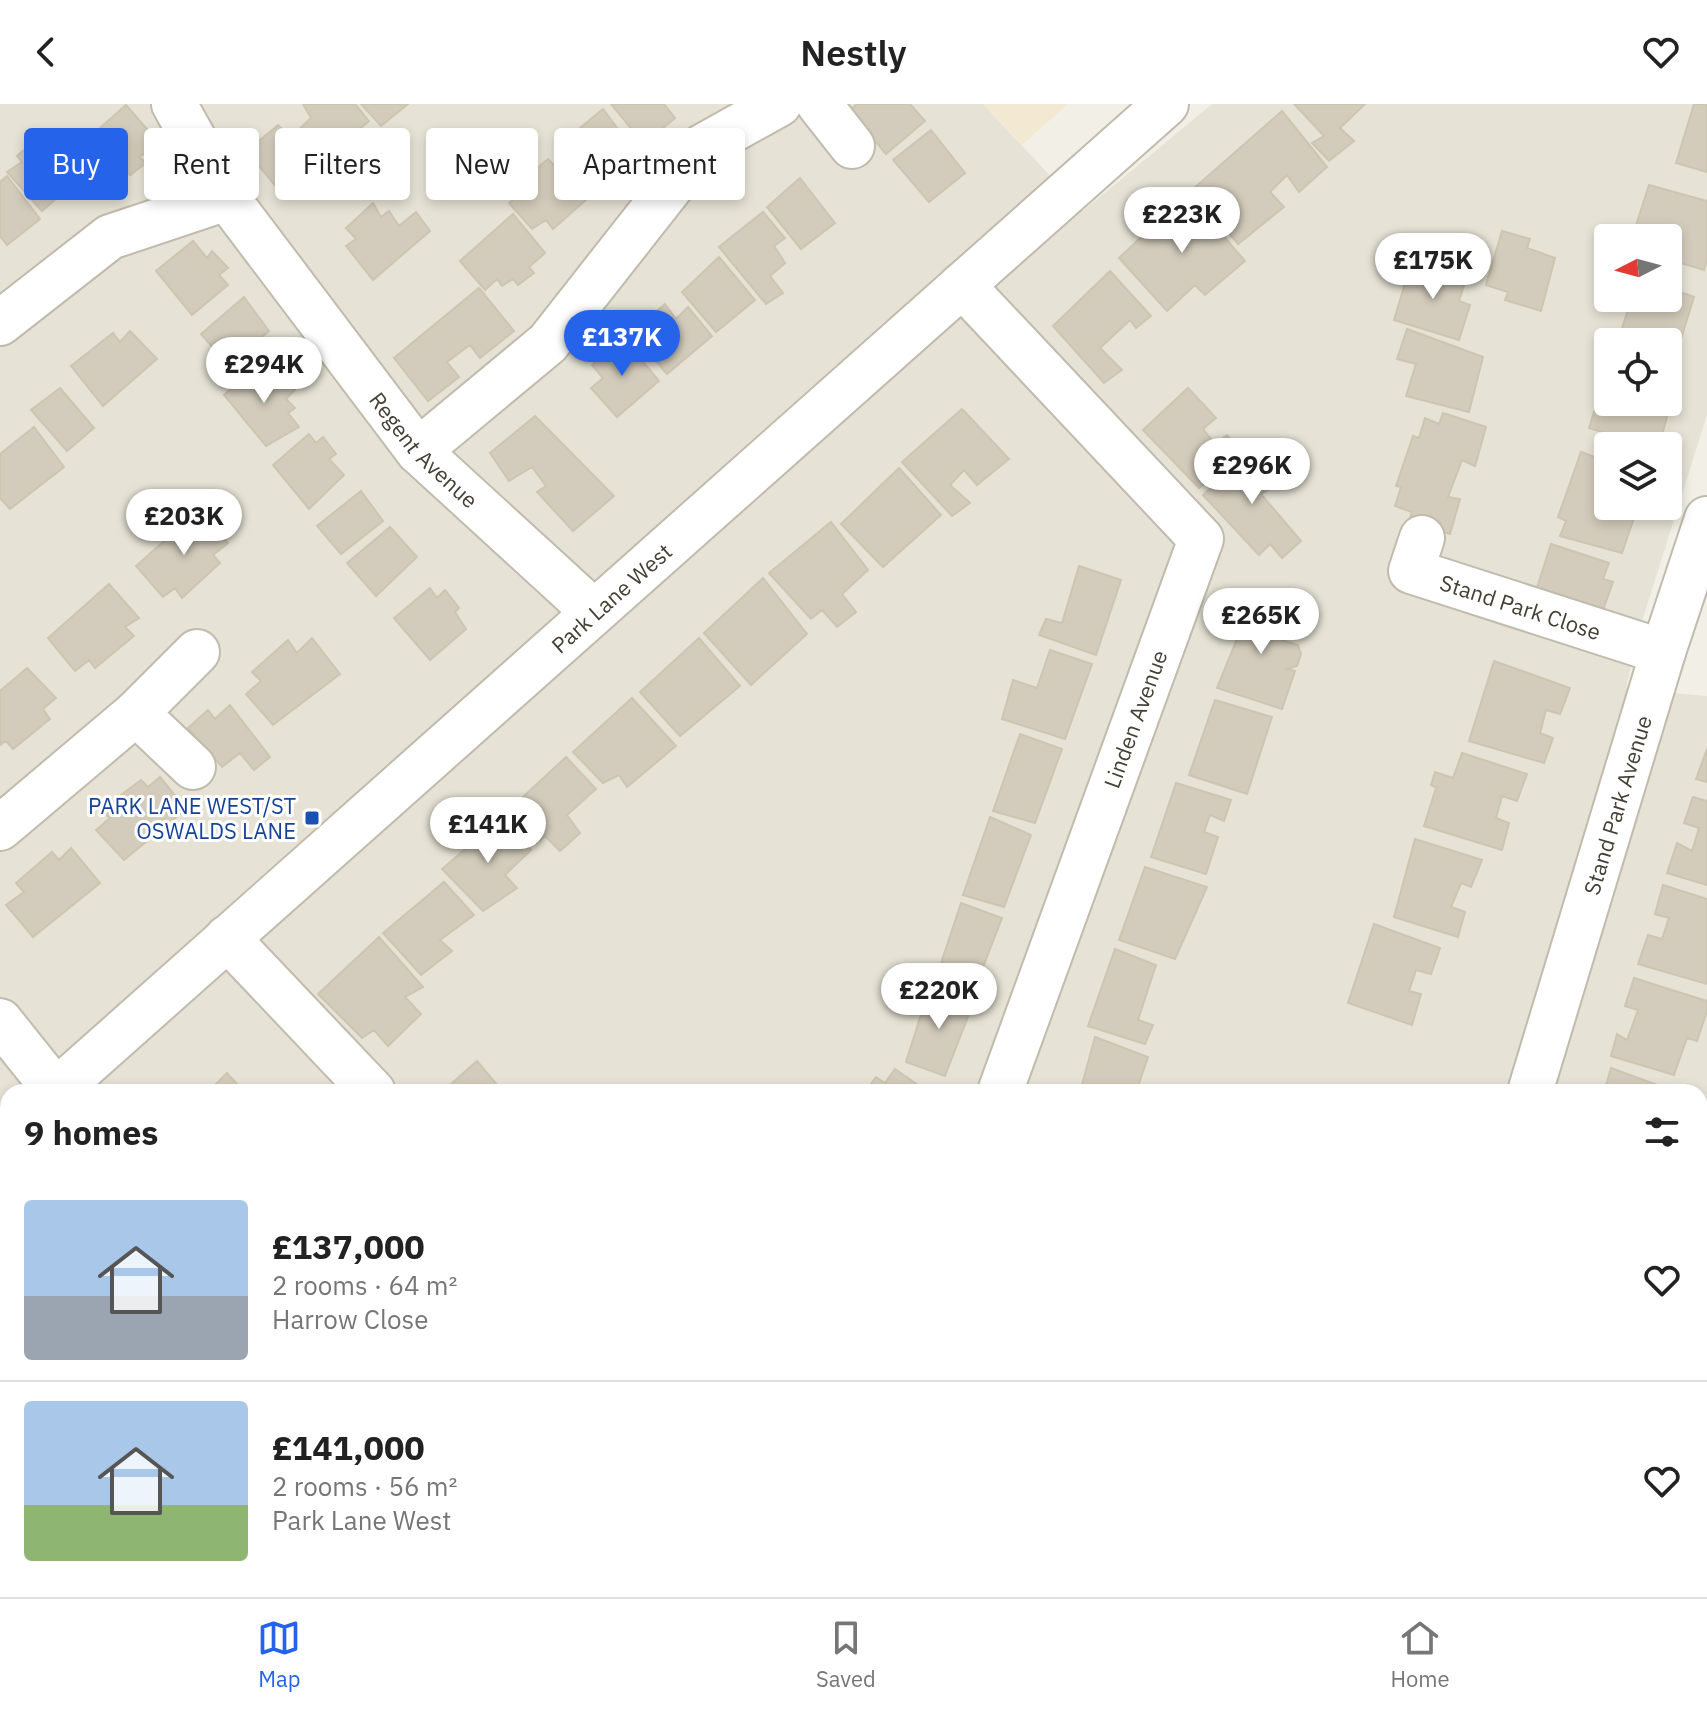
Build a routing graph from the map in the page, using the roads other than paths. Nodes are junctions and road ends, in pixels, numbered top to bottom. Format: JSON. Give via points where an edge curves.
{"nodes":[{"id":1,"x":779,"y":104,"type":"edge"},
{"id":2,"x":819,"y":104,"type":"edge"},
{"id":3,"x":1166,"y":104,"type":"edge"},
{"id":4,"x":852,"y":146,"type":"dead end"},
{"id":5,"x":221,"y":200,"type":"edge"},
{"id":6,"x":229,"y":200,"type":"edge"},
{"id":7,"x":962,"y":285,"type":"junction"},
{"id":8,"x":0,"y":323,"type":"edge"},
{"id":9,"x":418,"y":451,"type":"junction"},
{"id":10,"x":1707,"y":519,"type":"edge"},
{"id":11,"x":1422,"y":538,"type":"dead end"},
{"id":12,"x":594,"y":612,"type":"junction"},
{"id":13,"x":197,"y":652,"type":"dead end"},
{"id":14,"x":1663,"y":652,"type":"junction"},
{"id":15,"x":136,"y":713,"type":"junction"},
{"id":16,"x":193,"y":767,"type":"dead end"},
{"id":17,"x":0,"y":828,"type":"edge"},
{"id":18,"x":227,"y":938,"type":"junction"},
{"id":19,"x":0,"y":1021,"type":"edge"},
{"id":20,"x":50,"y":1084,"type":"edge"},
{"id":21,"x":64,"y":1084,"type":"edge"},
{"id":22,"x":365,"y":1084,"type":"edge"},
{"id":23,"x":1003,"y":1084,"type":"edge"},
{"id":24,"x":1532,"y":1084,"type":"edge"}],
"edges":[{"from":1,"to":9,"type":"street","via":[[702,147],[548,343]]},
{"from":2,"to":4,"type":"street"},
{"from":3,"to":7,"type":"street","name":"Park Lane West"},
{"from":5,"to":8,"type":"street","via":[[110,237]]},
{"from":6,"to":9,"type":"street","name":"Regent Avenue"},
{"from":7,"to":12,"type":"street","name":"Park Lane West"},
{"from":7,"to":23,"type":"street","name":"Linden Avenue","via":[[1201,539]]},
{"from":9,"to":12,"type":"street","name":"Regent Avenue"},
{"from":10,"to":14,"type":"street","name":"Stand Park Avenue"},
{"from":11,"to":14,"type":"street","name":"Stand Park Close","via":[[1411,571]]},
{"from":12,"to":18,"type":"street","name":"Park Lane West"},
{"from":13,"to":15,"type":"street"},
{"from":14,"to":24,"type":"street","name":"Stand Park Avenue"},
{"from":15,"to":16,"type":"street"},
{"from":15,"to":17,"type":"street"},
{"from":18,"to":21,"type":"street","name":"Park Lane West"},
{"from":18,"to":22,"type":"street"},
{"from":19,"to":20,"type":"street"}]}
